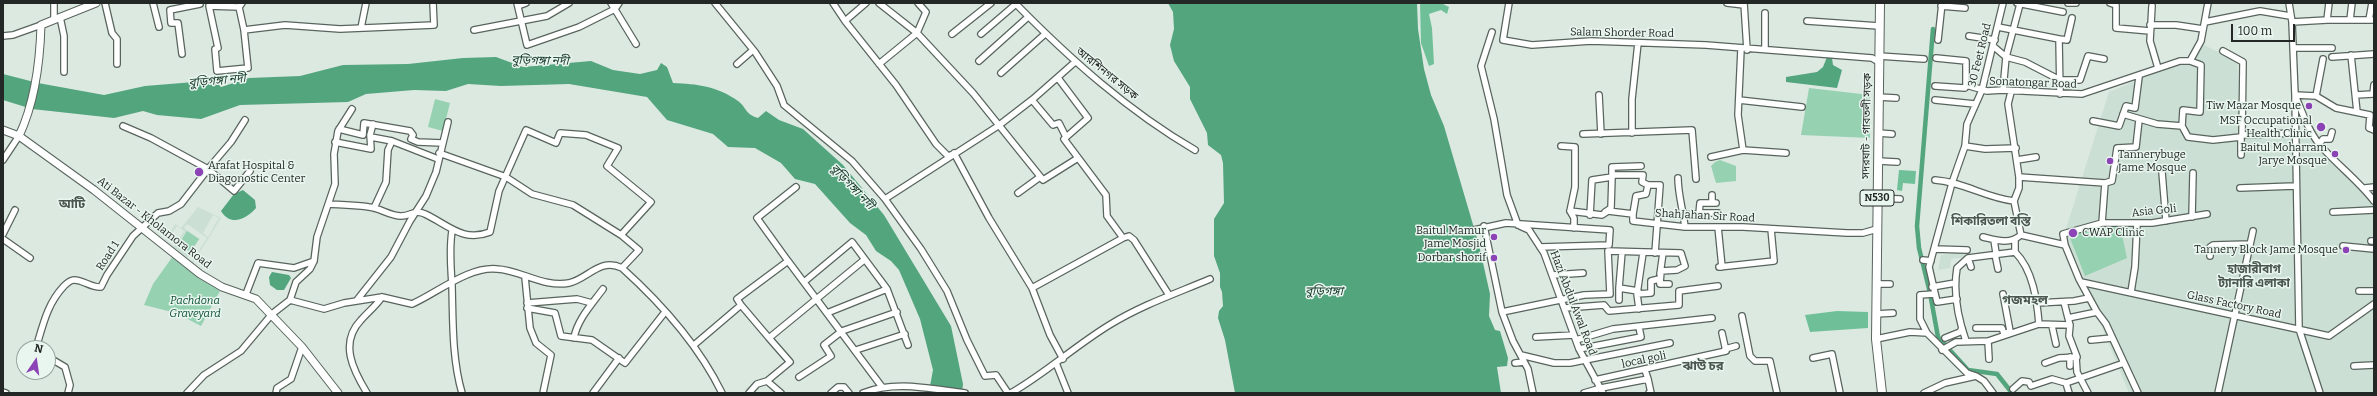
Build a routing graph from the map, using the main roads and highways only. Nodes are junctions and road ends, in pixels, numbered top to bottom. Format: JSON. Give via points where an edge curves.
{"nodes":[{"id":1,"x":96,"y":3,"type":"edge"},
{"id":2,"x":1880,"y":3,"type":"edge"},
{"id":3,"x":3,"y":130,"type":"edge"},
{"id":4,"x":19,"y":136,"type":"junction"},
{"id":5,"x":338,"y":393,"type":"edge"},
{"id":6,"x":1882,"y":393,"type":"edge"}],
"edges":[{"from":1,"to":4,"type":"main road","via":[[41,25],[40,53],[30,114]]},
{"from":2,"to":6,"type":"highway","name":"সদরঘাট - গাবতলী সড়ক","number":"N530","via":[[1876,339]]},
{"from":3,"to":4,"type":"main road","name":"Ati Bazar - Kholamora Road"},
{"from":4,"to":5,"type":"main road","name":"Ati Bazar - Kholamora Road","via":[[143,227],[200,274],[222,287],[256,299],[302,347]]}]}
